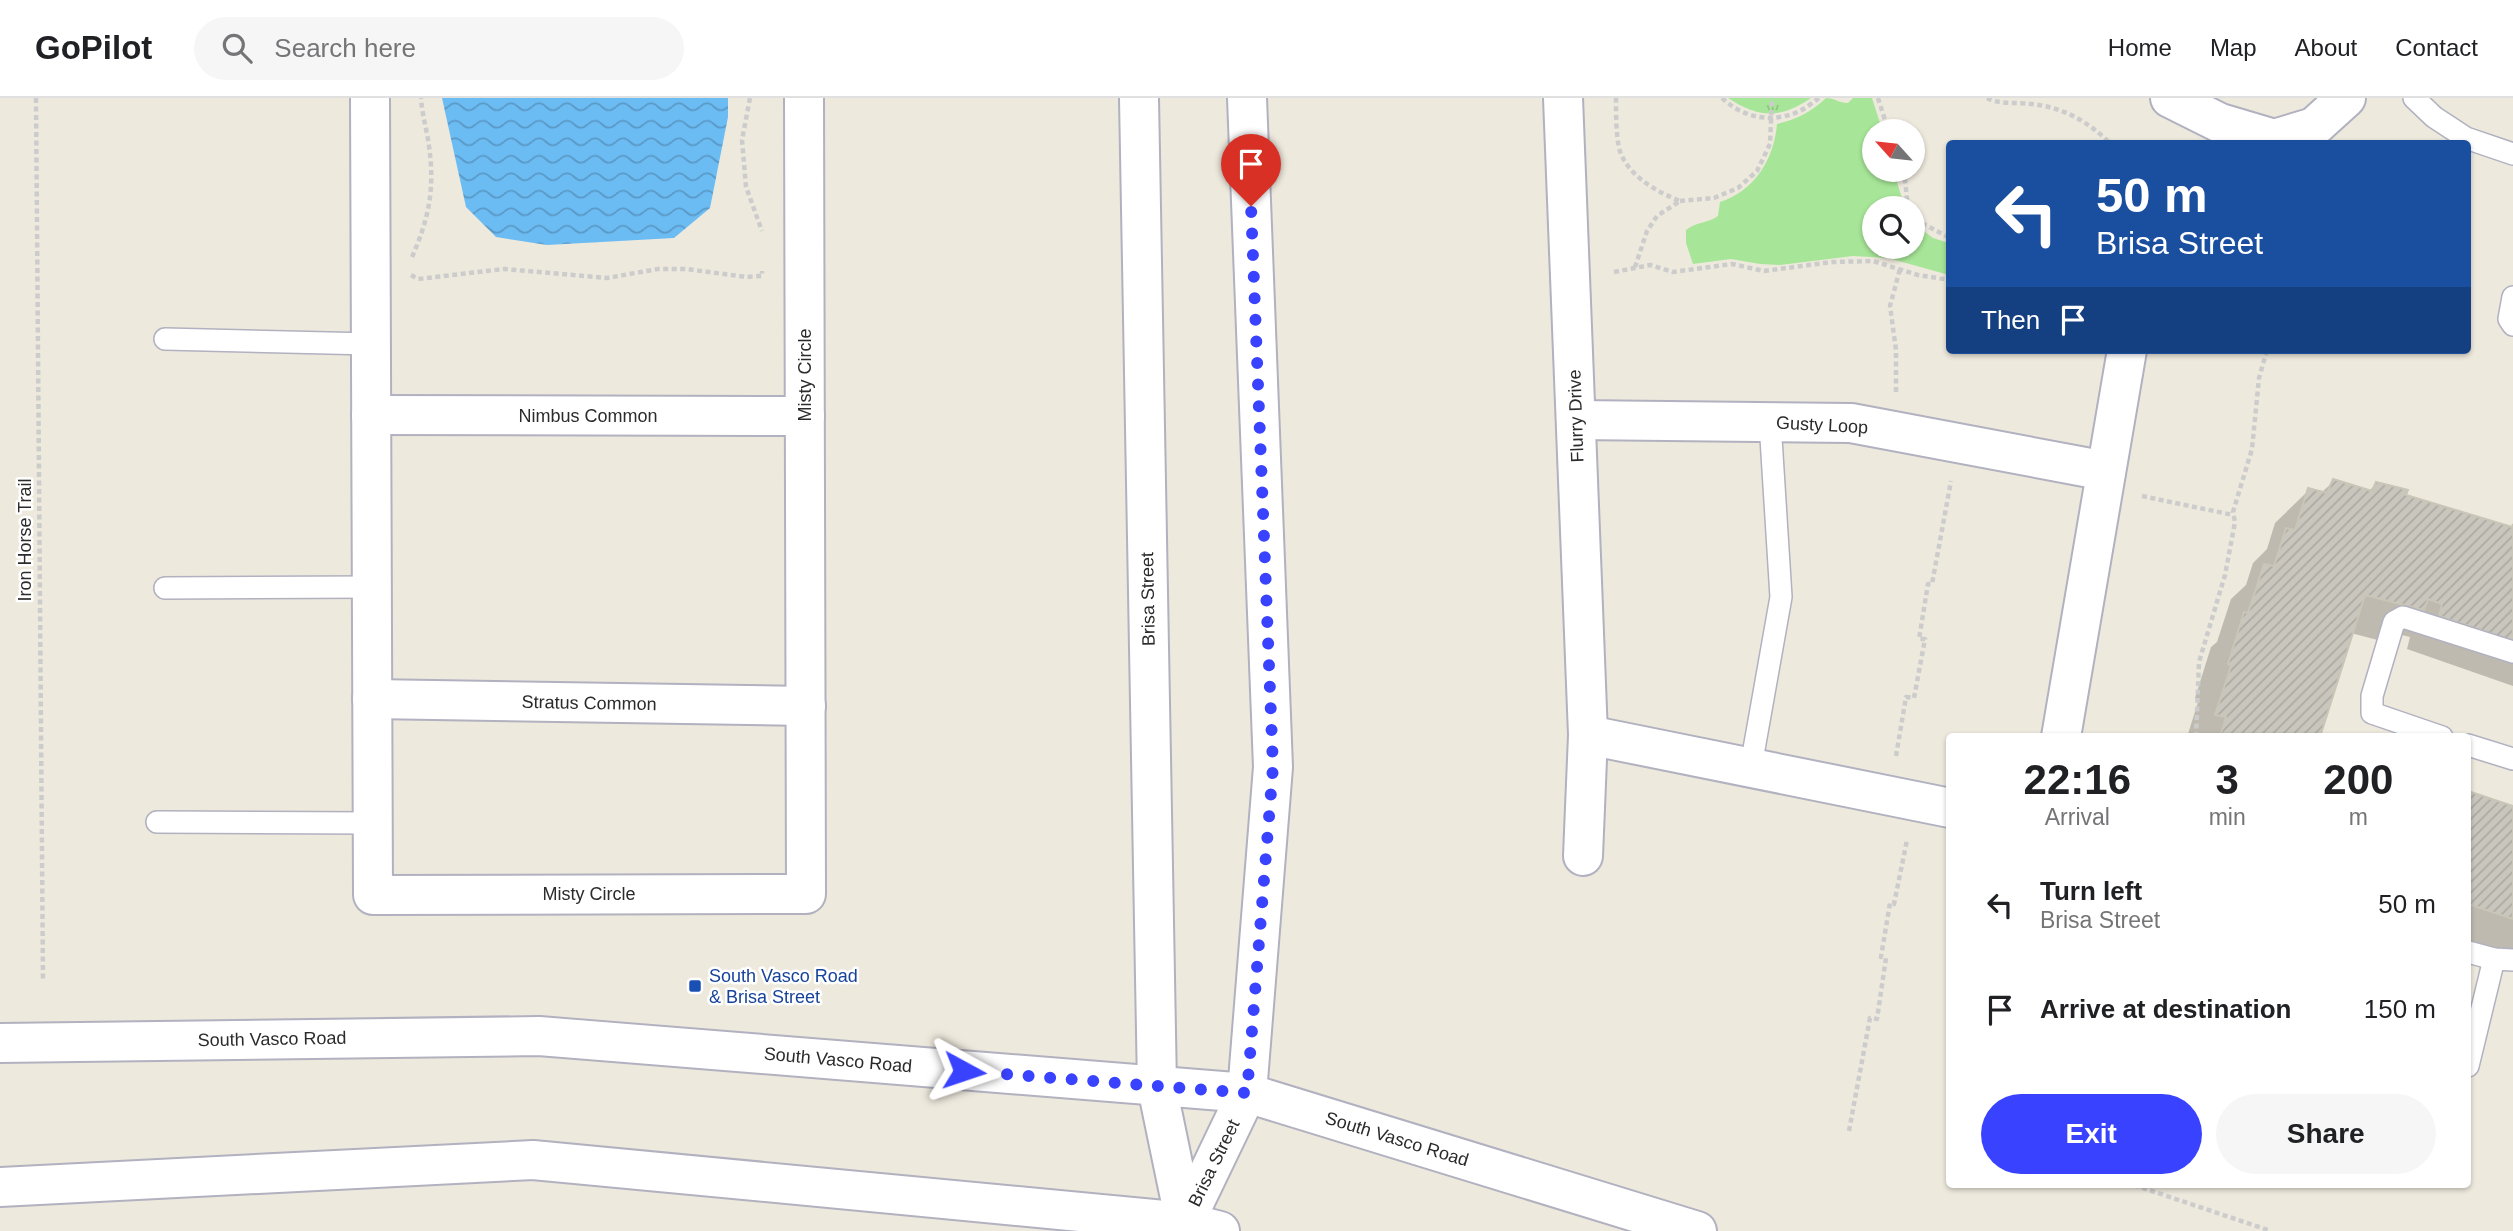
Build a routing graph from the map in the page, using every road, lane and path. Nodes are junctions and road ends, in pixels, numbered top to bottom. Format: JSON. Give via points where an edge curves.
{"nodes":[{"id":1,"x":36,"y":98,"type":"edge"},
{"id":2,"x":370,"y":98,"type":"edge"},
{"id":3,"x":421,"y":98,"type":"edge"},
{"id":4,"x":750,"y":98,"type":"edge"},
{"id":5,"x":804,"y":98,"type":"edge"},
{"id":6,"x":1139,"y":98,"type":"edge"},
{"id":7,"x":1247,"y":98,"type":"edge"},
{"id":8,"x":1563,"y":98,"type":"edge"},
{"id":9,"x":1616,"y":98,"type":"edge"},
{"id":10,"x":1722,"y":98,"type":"edge"},
{"id":11,"x":1772,"y":98,"type":"edge"},
{"id":12,"x":1819,"y":98,"type":"edge"},
{"id":13,"x":1878,"y":98,"type":"edge"},
{"id":14,"x":1987,"y":98,"type":"edge"},
{"id":15,"x":2170,"y":98,"type":"edge"},
{"id":16,"x":2346,"y":98,"type":"edge"},
{"id":17,"x":2414,"y":98,"type":"edge"},
{"id":18,"x":1772,"y":118,"type":"junction"},
{"id":19,"x":1885,"y":119,"type":"edge"},
{"id":20,"x":2107,"y":140,"type":"edge"},
{"id":21,"x":2513,"y":154,"type":"edge"},
{"id":22,"x":1681,"y":201,"type":"junction"},
{"id":23,"x":1925,"y":225,"type":"edge"},
{"id":24,"x":1946,"y":236,"type":"edge"},
{"id":25,"x":764,"y":237,"type":"dead end"},
{"id":26,"x":411,"y":261,"type":"dead end"},
{"id":27,"x":763,"y":263,"type":"dead end"},
{"id":28,"x":1634,"y":267,"type":"junction"},
{"id":29,"x":1900,"y":269,"type":"junction"},
{"id":30,"x":1614,"y":272,"type":"dead end"},
{"id":31,"x":406,"y":273,"type":"dead end"},
{"id":32,"x":1946,"y":279,"type":"edge"},
{"id":33,"x":2513,"y":297,"type":"edge"},
{"id":34,"x":2513,"y":324,"type":"edge"},
{"id":35,"x":165,"y":339,"type":"dead end"},
{"id":36,"x":371,"y":344,"type":"junction"},
{"id":37,"x":2126,"y":354,"type":"edge"},
{"id":38,"x":2266,"y":354,"type":"edge"},
{"id":39,"x":371,"y":415,"type":"junction"},
{"id":40,"x":805,"y":416,"type":"junction"},
{"id":41,"x":1576,"y":421,"type":"junction"},
{"id":42,"x":1770,"y":422,"type":"junction"},
{"id":43,"x":1891,"y":430,"type":"junction"},
{"id":44,"x":1959,"y":443,"type":"junction"},
{"id":45,"x":2104,"y":480,"type":"junction"},
{"id":46,"x":2233,"y":515,"type":"junction"},
{"id":47,"x":372,"y":587,"type":"junction"},
{"id":48,"x":165,"y":588,"type":"dead end"},
{"id":49,"x":2513,"y":652,"type":"edge"},
{"id":50,"x":372,"y":699,"type":"junction"},
{"id":51,"x":806,"y":706,"type":"junction"},
{"id":52,"x":2062,"y":733,"type":"edge"},
{"id":53,"x":2196,"y":733,"type":"edge"},
{"id":54,"x":2430,"y":733,"type":"edge"},
{"id":55,"x":1588,"y":735,"type":"junction"},
{"id":56,"x":2471,"y":746,"type":"edge"},
{"id":57,"x":2513,"y":759,"type":"edge"},
{"id":58,"x":1751,"y":766,"type":"junction"},
{"id":59,"x":1889,"y":795,"type":"junction"},
{"id":60,"x":1946,"y":807,"type":"edge"},
{"id":61,"x":157,"y":822,"type":"dead end"},
{"id":62,"x":373,"y":823,"type":"junction"},
{"id":63,"x":1907,"y":838,"type":"dead end"},
{"id":64,"x":1583,"y":856,"type":"dead end"},
{"id":65,"x":2471,"y":953,"type":"edge"},
{"id":66,"x":2504,"y":959,"type":"edge"},
{"id":67,"x":43,"y":981,"type":"dead end"},
{"id":68,"x":0,"y":1043,"type":"edge"},
{"id":69,"x":2471,"y":1057,"type":"edge"},
{"id":70,"x":1157,"y":1087,"type":"junction"},
{"id":71,"x":1247,"y":1093,"type":"junction"},
{"id":72,"x":1849,"y":1131,"type":"dead end"},
{"id":73,"x":0,"y":1186,"type":"edge"},
{"id":74,"x":2143,"y":1188,"type":"edge"},
{"id":75,"x":1196,"y":1228,"type":"edge"},
{"id":76,"x":1697,"y":1231,"type":"edge"},
{"id":77,"x":2271,"y":1231,"type":"edge"}],
"edges":[{"from":1,"to":67,"type":"path","name":"Iron Horse Trail"},
{"from":2,"to":36,"type":"street","name":"Misty Circle"},
{"from":3,"to":26,"type":"path","via":[[432,189],[426,227]]},
{"from":4,"to":25,"type":"path","via":[[742,140],[745,175]]},
{"from":5,"to":40,"type":"street","name":"Misty Circle"},
{"from":6,"to":70,"type":"street","name":"Brisa Street"},
{"from":7,"to":71,"type":"street","name":"Brisa Street","via":[[1273,767]]},
{"from":8,"to":41,"type":"street","name":"Flurry Drive"},
{"from":9,"to":22,"type":"path","via":[[1619,150],[1636,176],[1658,193]]},
{"from":10,"to":18,"type":"path","via":[[1750,116]]},
{"from":11,"to":18,"type":"path"},
{"from":12,"to":18,"type":"path","via":[[1797,113]]},
{"from":13,"to":19,"type":"path"},
{"from":14,"to":20,"type":"path","via":[[2065,110]]},
{"from":15,"to":16,"type":"street","via":[[2220,123],[2274,139],[2314,127]]},
{"from":17,"to":21,"type":"lane","via":[[2466,138]]},
{"from":18,"to":22,"type":"path","via":[[1770,144],[1757,171],[1738,188],[1714,198]]},
{"from":22,"to":28,"type":"path","via":[[1657,216]]},
{"from":23,"to":24,"type":"path"},
{"from":27,"to":31,"type":"path","via":[[762,276],[746,277],[686,269],[607,278],[504,269],[418,279]]},
{"from":28,"to":29,"type":"path","via":[[1650,265],[1673,272],[1732,264],[1764,271],[1873,261]]},
{"from":28,"to":30,"type":"path"},
{"from":29,"to":32,"type":"path"},
{"from":29,"to":43,"type":"path","via":[[1890,306],[1897,382]]},
{"from":33,"to":34,"type":"lane","via":[[2509,320]]},
{"from":35,"to":36,"type":"lane"},
{"from":36,"to":39,"type":"street","name":"Misty Circle"},
{"from":37,"to":45,"type":"street"},
{"from":38,"to":46,"type":"path","via":[[2252,449]]},
{"from":39,"to":40,"type":"street","name":"Nimbus Common"},
{"from":39,"to":47,"type":"street","name":"Misty Circle"},
{"from":40,"to":51,"type":"street","name":"Misty Circle"},
{"from":41,"to":42,"type":"street","name":"Gusty Loop"},
{"from":41,"to":55,"type":"street","name":"Flurry Drive"},
{"from":42,"to":43,"type":"street","name":"Gusty Loop","via":[[1851,423]]},
{"from":42,"to":58,"type":"lane","via":[[1781,597]]},
{"from":43,"to":44,"type":"street","name":"Gusty Loop"},
{"from":44,"to":45,"type":"street","name":"Gusty Loop"},
{"from":44,"to":59,"type":"path","via":[[1932,584],[1928,584],[1919,639],[1925,639],[1914,698],[1906,697]]},
{"from":45,"to":46,"type":"path"},
{"from":45,"to":52,"type":"street"},
{"from":46,"to":53,"type":"path","via":[[2225,575],[2199,662]]},
{"from":47,"to":48,"type":"lane"},
{"from":47,"to":50,"type":"street","name":"Misty Circle"},
{"from":49,"to":54,"type":"lane","via":[[2403,617],[2394,622],[2372,696],[2372,713]]},
{"from":50,"to":51,"type":"street","name":"Stratus Common"},
{"from":50,"to":62,"type":"street","name":"Misty Circle"},
{"from":51,"to":62,"type":"street","name":"Misty Circle","via":[[806,894],[373,895]]},
{"from":55,"to":58,"type":"street"},
{"from":55,"to":64,"type":"street","name":"Flurry Drive"},
{"from":56,"to":57,"type":"lane"},
{"from":58,"to":59,"type":"street"},
{"from":59,"to":60,"type":"street"},
{"from":61,"to":62,"type":"lane"},
{"from":63,"to":72,"type":"path","via":[[1881,957],[1886,958],[1877,1019],[1870,1018]]},
{"from":65,"to":66,"type":"lane"},
{"from":66,"to":69,"type":"lane"},
{"from":68,"to":70,"type":"street","name":"South Vasco Road","via":[[539,1036]]},
{"from":70,"to":71,"type":"street","name":"South Vasco Road"},
{"from":70,"to":75,"type":"street","name":"Brisa Street"},
{"from":71,"to":75,"type":"street","name":"Brisa Street"},
{"from":71,"to":76,"type":"street","name":"South Vasco Road"},
{"from":73,"to":75,"type":"street","via":[[533,1160]]},
{"from":74,"to":77,"type":"path"}]}
